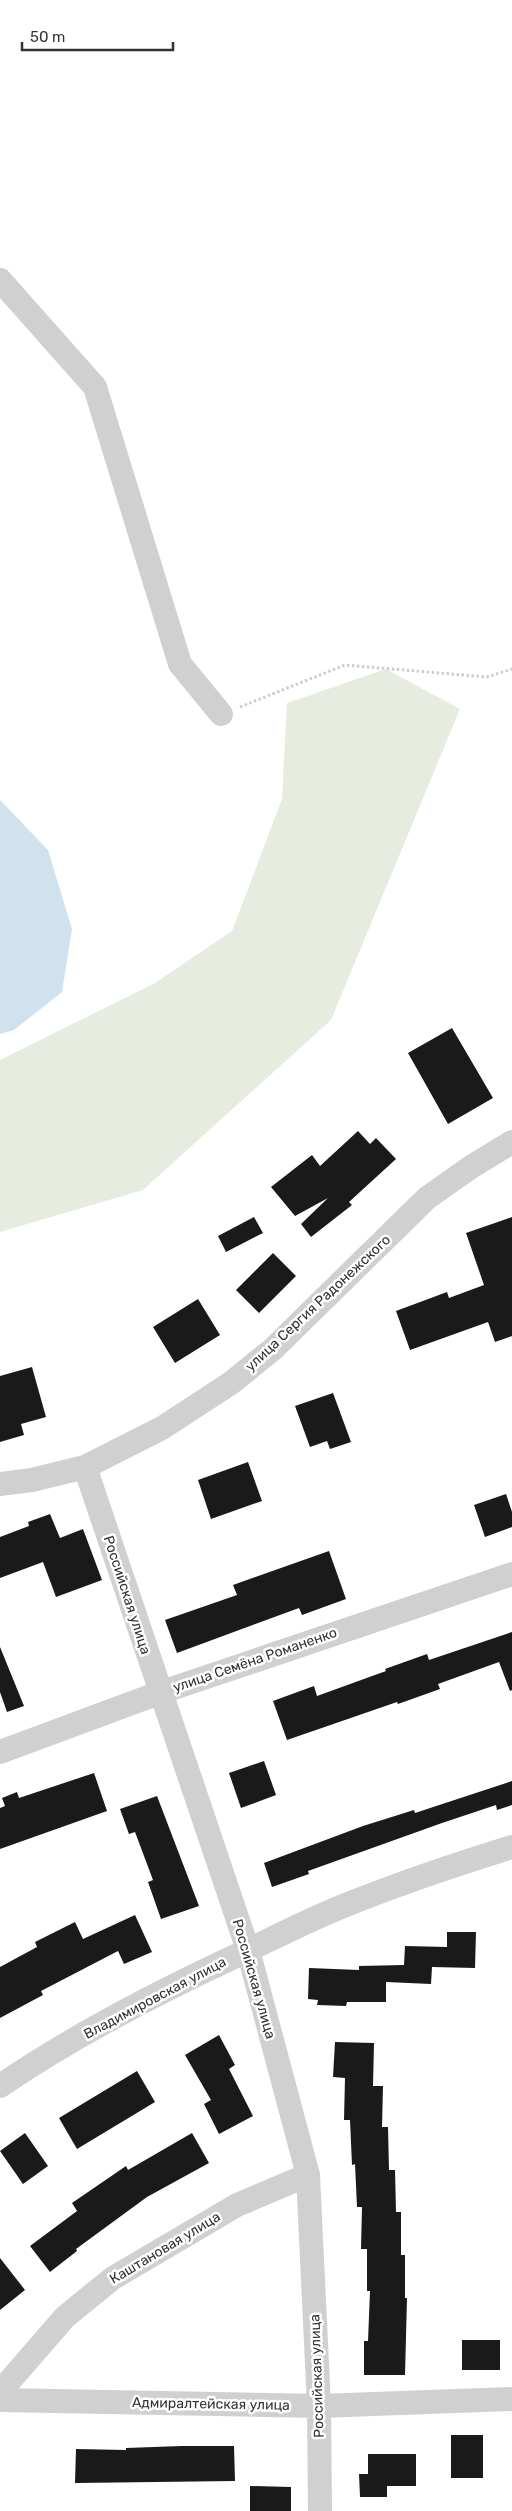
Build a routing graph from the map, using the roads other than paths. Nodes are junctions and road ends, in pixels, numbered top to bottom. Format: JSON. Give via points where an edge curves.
{"nodes":[{"id":1,"x":0,"y":280,"type":"edge"},
{"id":2,"x":221,"y":714,"type":"road end"},
{"id":3,"x":512,"y":1142,"type":"edge"},
{"id":4,"x":85,"y":1467,"type":"junction"},
{"id":5,"x":0,"y":1484,"type":"edge"},
{"id":6,"x":512,"y":1574,"type":"edge"},
{"id":7,"x":159,"y":1693,"type":"junction"},
{"id":8,"x":0,"y":1752,"type":"edge"},
{"id":9,"x":512,"y":1847,"type":"edge"},
{"id":10,"x":248,"y":1950,"type":"junction"},
{"id":11,"x":0,"y":2086,"type":"edge"},
{"id":12,"x":308,"y":2175,"type":"junction"},
{"id":13,"x":0,"y":2392,"type":"edge"},
{"id":14,"x":512,"y":2399,"type":"edge"},
{"id":15,"x":0,"y":2400,"type":"edge"},
{"id":16,"x":319,"y":2406,"type":"junction"},
{"id":17,"x":320,"y":2511,"type":"edge"}],
"edges":[{"from":1,"to":2,"type":"street","via":[[95,387],[180,664]]},
{"from":3,"to":4,"type":"street","name":"улица Сергия Радонежского","via":[[427,1198],[273,1349],[232,1383],[162,1428]]},
{"from":4,"to":5,"type":"street","name":"улица Сергия Радонежского"},
{"from":4,"to":7,"type":"street","name":"Российская улица"},
{"from":6,"to":7,"type":"street","name":"улица Семёна Романенко"},
{"from":7,"to":8,"type":"street","name":"улица Семёна Романенко"},
{"from":7,"to":10,"type":"street","name":"Российская улица"},
{"from":9,"to":10,"type":"street","name":"Владимировская улица","via":[[446,1867],[339,1907]]},
{"from":10,"to":11,"type":"street","name":"Владимировская улица","via":[[109,2020]]},
{"from":10,"to":12,"type":"street","name":"Российская улица"},
{"from":12,"to":13,"type":"street","name":"Каштановая улица","via":[[238,2205],[113,2278],[65,2317]]},
{"from":12,"to":16,"type":"street","name":"Российская улица"},
{"from":14,"to":16,"type":"street","name":"Адмиралтейская улица"},
{"from":15,"to":16,"type":"street","name":"Адмиралтейская улица"},
{"from":16,"to":17,"type":"street","name":"Российская улица"}]}
